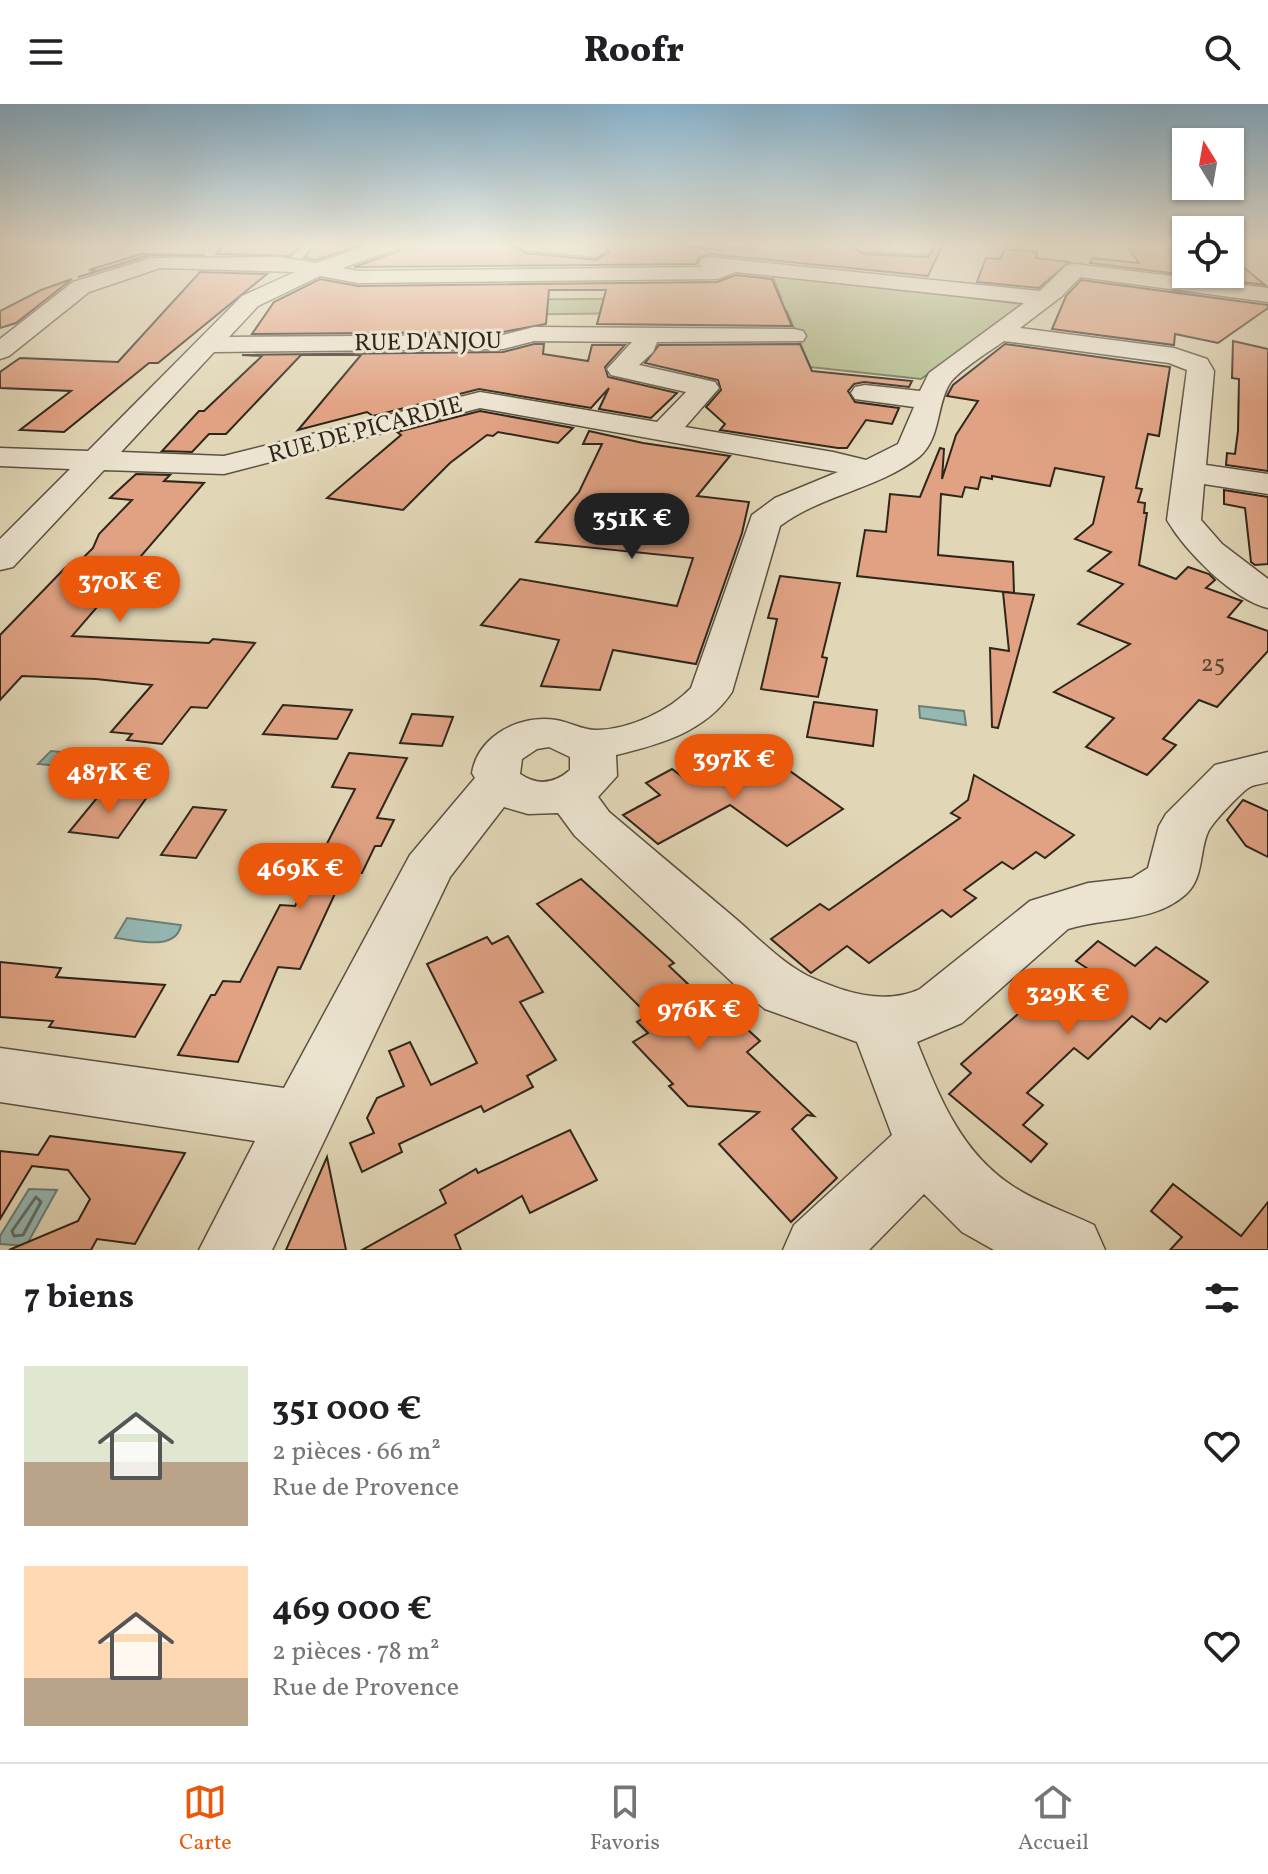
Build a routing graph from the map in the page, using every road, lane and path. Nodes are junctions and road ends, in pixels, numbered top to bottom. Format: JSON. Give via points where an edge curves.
{"nodes":[{"id":1,"x":69,"y":297,"type":"edge"},
{"id":2,"x":258,"y":297,"type":"edge"},
{"id":3,"x":1046,"y":297,"type":"edge"},
{"id":4,"x":1000,"y":333,"type":"junction"},
{"id":5,"x":794,"y":336,"type":"dead end"},
{"id":6,"x":645,"y":337,"type":"junction"},
{"id":7,"x":210,"y":345,"type":"junction"},
{"id":8,"x":0,"y":351,"type":"edge"},
{"id":9,"x":865,"y":393,"type":"dead end"},
{"id":10,"x":930,"y":401,"type":"junction"},
{"id":11,"x":664,"y":432,"type":"junction"},
{"id":12,"x":0,"y":457,"type":"edge"},
{"id":13,"x":98,"y":461,"type":"junction"},
{"id":14,"x":869,"y":471,"type":"junction"},
{"id":15,"x":1190,"y":472,"type":"junction"},
{"id":16,"x":1268,"y":484,"type":"edge"},
{"id":17,"x":0,"y":559,"type":"edge"},
{"id":18,"x":1268,"y":597,"type":"edge"},
{"id":19,"x":1268,"y":767,"type":"edge"},
{"id":20,"x":579,"y":770,"type":"junction"},
{"id":21,"x":499,"y":781,"type":"junction"},
{"id":22,"x":880,"y":1023,"type":"junction"},
{"id":23,"x":0,"y":1075,"type":"edge"},
{"id":24,"x":301,"y":1119,"type":"junction"},
{"id":25,"x":928,"y":1145,"type":"junction"},
{"id":26,"x":235,"y":1250,"type":"edge"},
{"id":27,"x":819,"y":1250,"type":"edge"},
{"id":28,"x":1069,"y":1250,"type":"edge"}],
"edges":[{"from":1,"to":8,"type":"street"},
{"from":2,"to":7,"type":"street"},
{"from":3,"to":4,"type":"street"},
{"from":4,"to":10,"type":"street","via":[[945,372]]},
{"from":4,"to":15,"type":"street","via":[[1194,362],[1201,371]]},
{"from":5,"to":6,"type":"street","name":"RUE D'ANJOU"},
{"from":6,"to":7,"type":"street","name":"RUE D'ANJOU","via":[[534,334],[503,342]]},
{"from":6,"to":11,"type":"street","via":[[644,347],[620,369],[705,388]]},
{"from":7,"to":13,"type":"street"},
{"from":9,"to":10,"type":"street"},
{"from":10,"to":14,"type":"street","via":[[909,450]]},
{"from":11,"to":13,"type":"street","name":"RUE DE PICARDIE","via":[[480,400],[224,465]]},
{"from":11,"to":14,"type":"street","name":"RUE DE PICARDIE"},
{"from":12,"to":13,"type":"street","name":"RUE DE PICARDIE"},
{"from":13,"to":17,"type":"street"},
{"from":14,"to":20,"type":"street","via":[[787,505],[764,522],[711,692],[699,708]]},
{"from":15,"to":16,"type":"street"},
{"from":15,"to":18,"type":"street","via":[[1184,520],[1189,530]]},
{"from":19,"to":22,"type":"street","via":[[1232,776],[1184,826],[1169,880],[1144,896],[1088,903],[1049,915],[941,1006],[916,1018]]},
{"from":20,"to":21,"type":"street","via":[[549,799],[531,798]]},
{"from":20,"to":21,"type":"street","via":[[576,739],[549,733],[516,740],[502,751],[495,762]]},
{"from":20,"to":22,"type":"street","via":[[592,824],[754,968],[786,992]]},
{"from":21,"to":24,"type":"street","via":[[428,868]]},
{"from":22,"to":25,"type":"street"},
{"from":23,"to":24,"type":"street"},
{"from":24,"to":26,"type":"street"},
{"from":25,"to":27,"type":"street"},
{"from":25,"to":28,"type":"street","via":[[952,1179],[986,1208]]}]}
